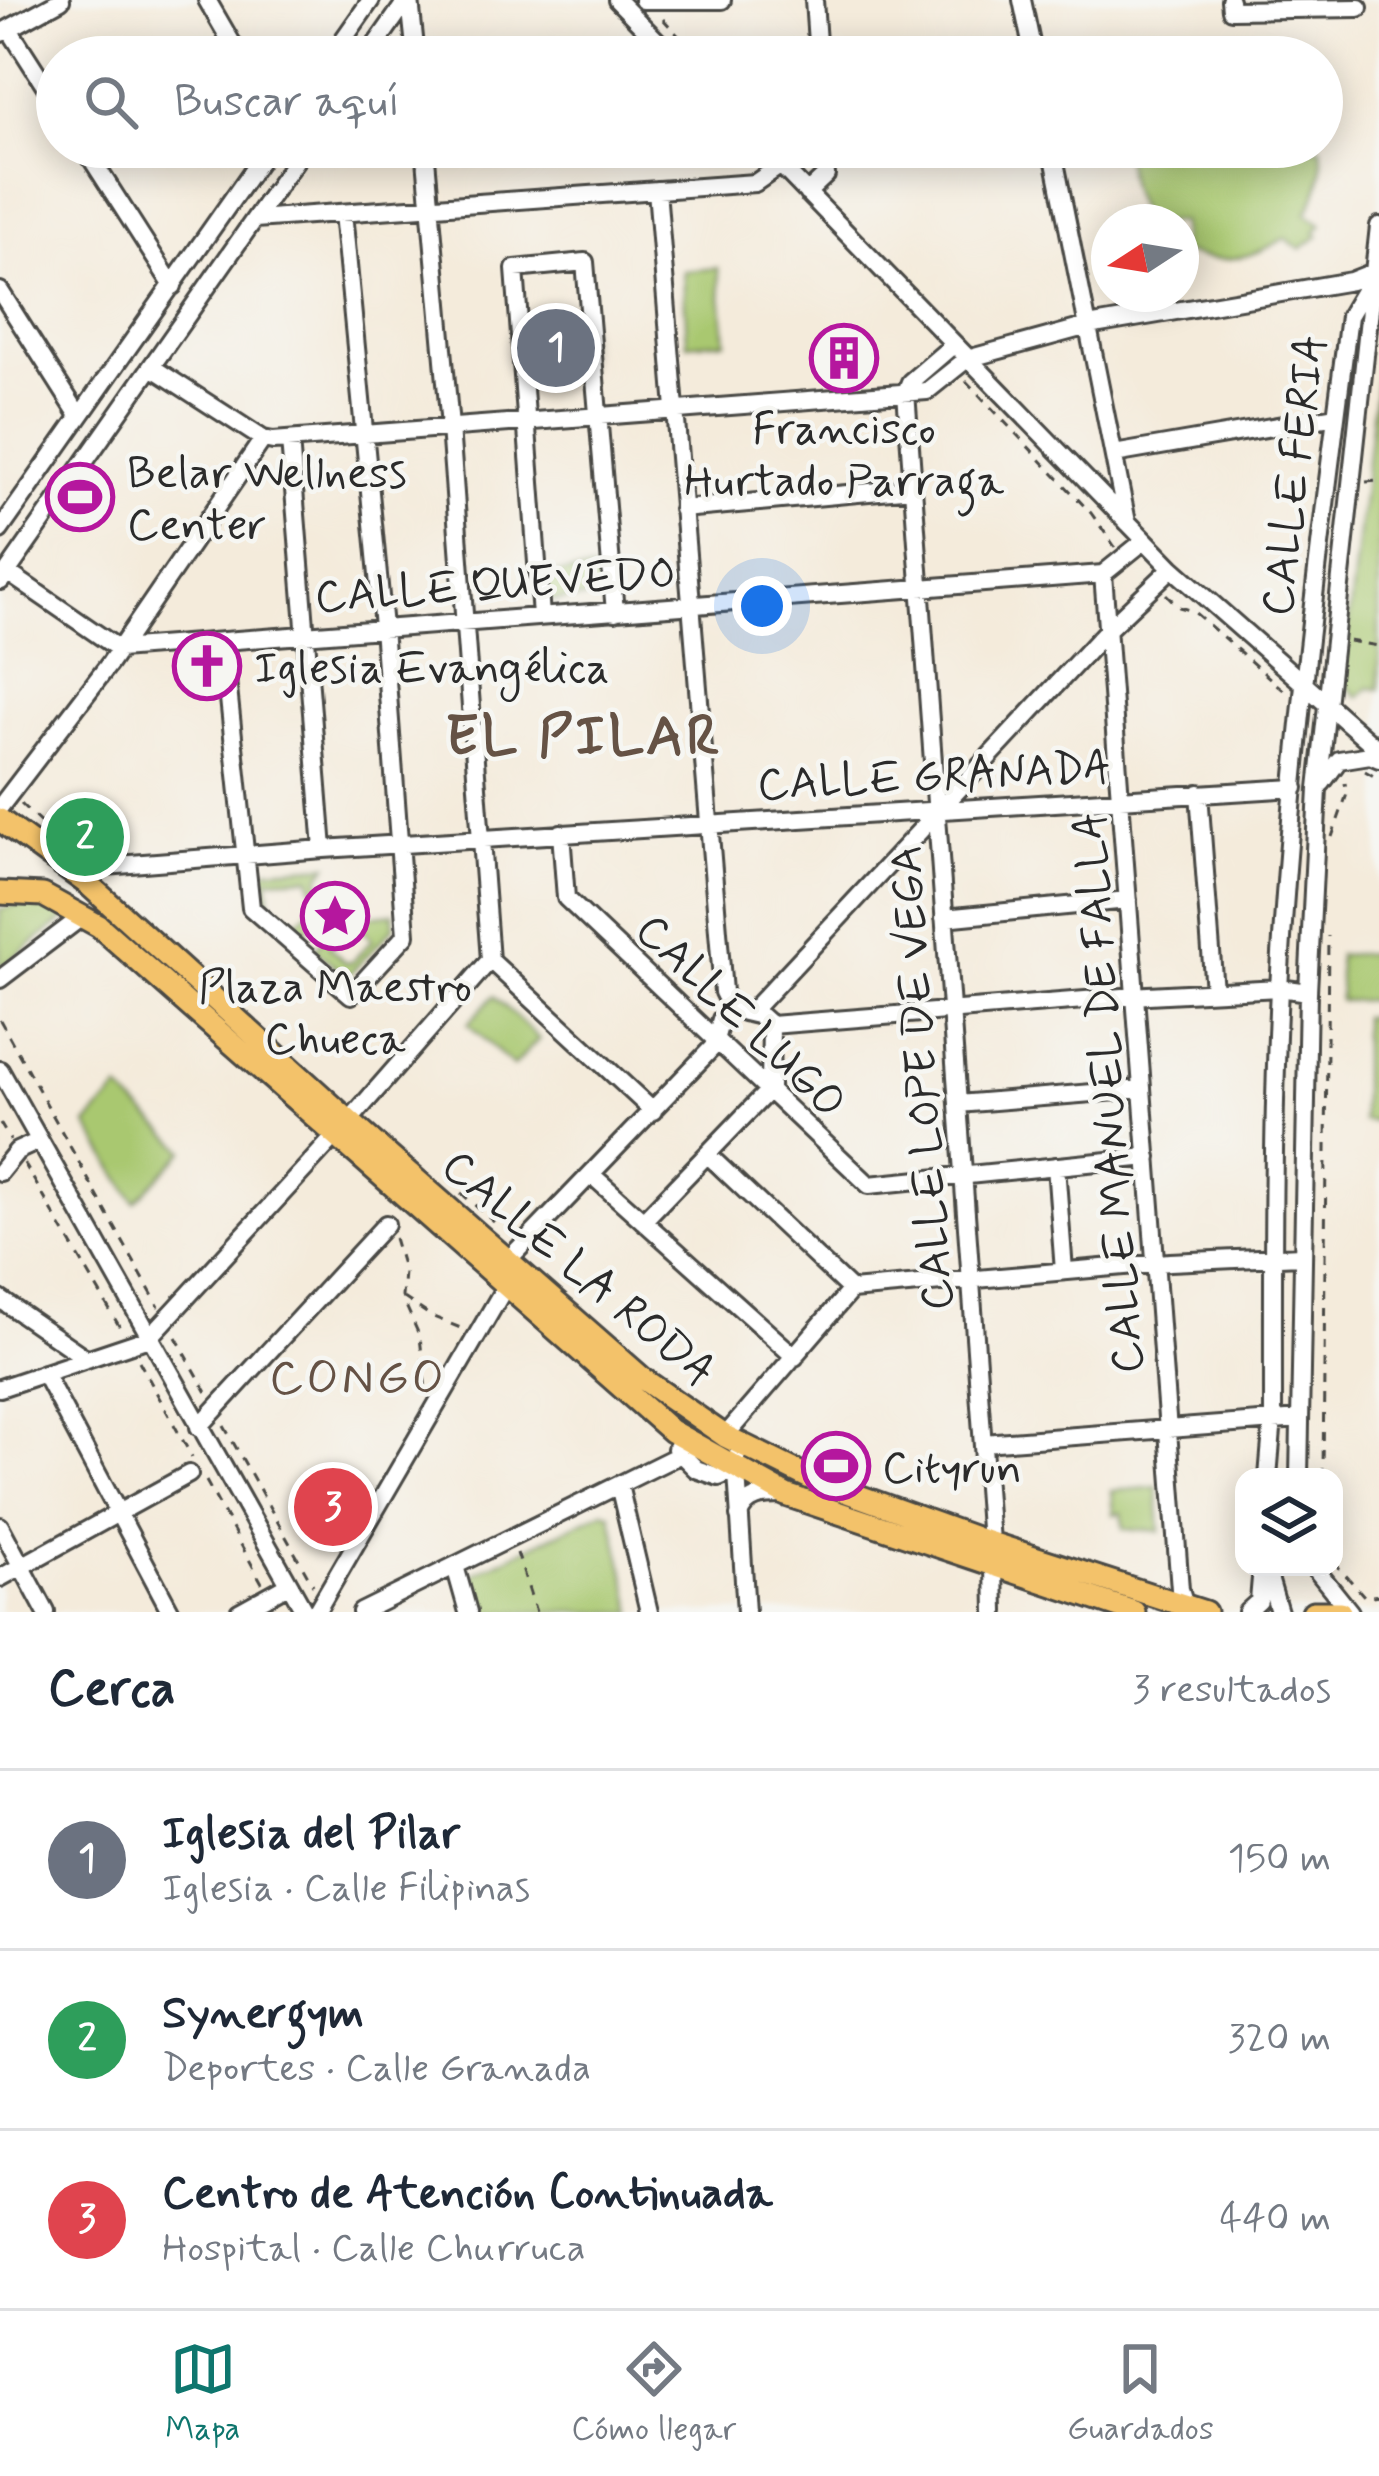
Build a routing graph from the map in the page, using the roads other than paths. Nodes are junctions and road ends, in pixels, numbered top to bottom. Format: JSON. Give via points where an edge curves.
{"nodes":[{"id":1,"x":17,"y":0,"type":"edge"},
{"id":2,"x":61,"y":0,"type":"edge"},
{"id":3,"x":206,"y":0,"type":"edge"},
{"id":4,"x":371,"y":0,"type":"edge"},
{"id":5,"x":408,"y":0,"type":"edge"},
{"id":6,"x":617,"y":0,"type":"edge"},
{"id":7,"x":641,"y":0,"type":"edge"},
{"id":8,"x":722,"y":0,"type":"edge"},
{"id":9,"x":814,"y":0,"type":"edge"},
{"id":10,"x":1022,"y":0,"type":"edge"},
{"id":11,"x":1230,"y":0,"type":"edge"},
{"id":12,"x":1359,"y":8,"type":"dead end"},
{"id":13,"x":28,"y":18,"type":"junction"},
{"id":14,"x":657,"y":27,"type":"junction"},
{"id":15,"x":4,"y":31,"type":"edge"},
{"id":16,"x":227,"y":36,"type":"edge"},
{"id":17,"x":346,"y":36,"type":"edge"},
{"id":18,"x":382,"y":36,"type":"edge"},
{"id":19,"x":413,"y":36,"type":"edge"},
{"id":20,"x":662,"y":36,"type":"edge"},
{"id":21,"x":817,"y":36,"type":"edge"},
{"id":22,"x":1030,"y":36,"type":"edge"},
{"id":23,"x":36,"y":75,"type":"edge"},
{"id":24,"x":97,"y":168,"type":"edge"},
{"id":25,"x":254,"y":168,"type":"edge"},
{"id":26,"x":290,"y":168,"type":"edge"},
{"id":27,"x":428,"y":168,"type":"edge"},
{"id":28,"x":777,"y":168,"type":"edge"},
{"id":29,"x":784,"y":168,"type":"edge"},
{"id":30,"x":826,"y":168,"type":"edge"},
{"id":31,"x":1056,"y":168,"type":"edge"},
{"id":32,"x":657,"y":190,"type":"junction"},
{"id":33,"x":807,"y":193,"type":"junction"},
{"id":34,"x":432,"y":205,"type":"junction"},
{"id":35,"x":343,"y":213,"type":"junction"},
{"id":36,"x":255,"y":219,"type":"junction"},
{"id":37,"x":1379,"y":226,"type":"edge"},
{"id":38,"x":1371,"y":276,"type":"junction"},
{"id":39,"x":173,"y":286,"type":"junction"},
{"id":40,"x":0,"y":292,"type":"edge"},
{"id":41,"x":1088,"y":326,"type":"junction"},
{"id":42,"x":953,"y":345,"type":"junction"},
{"id":43,"x":967,"y":359,"type":"junction"},
{"id":44,"x":153,"y":368,"type":"junction"},
{"id":45,"x":906,"y":392,"type":"junction"},
{"id":46,"x":673,"y":409,"type":"junction"},
{"id":47,"x":78,"y":414,"type":"junction"},
{"id":48,"x":598,"y":414,"type":"junction"},
{"id":49,"x":1336,"y":416,"type":"junction"},
{"id":50,"x":526,"y":420,"type":"junction"},
{"id":51,"x":450,"y":427,"type":"junction"},
{"id":52,"x":366,"y":433,"type":"junction"},
{"id":53,"x":263,"y":439,"type":"junction"},
{"id":54,"x":290,"y":440,"type":"junction"},
{"id":55,"x":1114,"y":454,"type":"junction"},
{"id":56,"x":913,"y":488,"type":"junction"},
{"id":57,"x":682,"y":508,"type":"junction"},
{"id":58,"x":1127,"y":523,"type":"junction"},
{"id":59,"x":0,"y":530,"type":"edge"},
{"id":60,"x":1144,"y":541,"type":"junction"},
{"id":61,"x":1172,"y":568,"type":"junction"},
{"id":62,"x":1103,"y":574,"type":"junction"},
{"id":63,"x":3,"y":577,"type":"edge"},
{"id":64,"x":920,"y":586,"type":"junction"},
{"id":65,"x":692,"y":605,"type":"junction"},
{"id":66,"x":615,"y":612,"type":"junction"},
{"id":67,"x":541,"y":616,"type":"junction"},
{"id":68,"x":465,"y":622,"type":"junction"},
{"id":69,"x":383,"y":627,"type":"junction"},
{"id":70,"x":1110,"y":627,"type":"junction"},
{"id":71,"x":304,"y":632,"type":"junction"},
{"id":72,"x":223,"y":640,"type":"junction"},
{"id":73,"x":119,"y":649,"type":"junction"},
{"id":74,"x":1304,"y":685,"type":"junction"},
{"id":75,"x":1328,"y":706,"type":"junction"},
{"id":76,"x":1379,"y":750,"type":"edge"},
{"id":77,"x":1379,"y":759,"type":"edge"},
{"id":78,"x":1295,"y":788,"type":"junction"},
{"id":79,"x":1318,"y":789,"type":"junction"},
{"id":80,"x":1199,"y":793,"type":"junction"},
{"id":81,"x":1121,"y":799,"type":"junction"},
{"id":82,"x":0,"y":807,"type":"edge"},
{"id":83,"x":937,"y":811,"type":"junction"},
{"id":84,"x":0,"y":820,"type":"edge"},
{"id":85,"x":710,"y":823,"type":"junction"},
{"id":86,"x":561,"y":833,"type":"junction"},
{"id":87,"x":481,"y":839,"type":"junction"},
{"id":88,"x":400,"y":844,"type":"junction"},
{"id":89,"x":323,"y":849,"type":"junction"},
{"id":90,"x":245,"y":855,"type":"junction"},
{"id":91,"x":76,"y":876,"type":"junction"},
{"id":92,"x":0,"y":892,"type":"edge"},
{"id":93,"x":1128,"y":900,"type":"junction"},
{"id":94,"x":83,"y":916,"type":"junction"},
{"id":95,"x":944,"y":917,"type":"junction"},
{"id":96,"x":490,"y":960,"type":"junction"},
{"id":97,"x":0,"y":979,"type":"edge"},
{"id":98,"x":1279,"y":988,"type":"junction"},
{"id":99,"x":1214,"y":991,"type":"junction"},
{"id":100,"x":1308,"y":992,"type":"junction"},
{"id":101,"x":1135,"y":996,"type":"junction"},
{"id":102,"x":741,"y":1011,"type":"junction"},
{"id":103,"x":951,"y":1012,"type":"junction"},
{"id":104,"x":771,"y":1025,"type":"junction"},
{"id":105,"x":716,"y":1037,"type":"junction"},
{"id":106,"x":0,"y":1070,"type":"edge"},
{"id":107,"x":770,"y":1089,"type":"junction"},
{"id":108,"x":1142,"y":1089,"type":"junction"},
{"id":109,"x":958,"y":1104,"type":"junction"},
{"id":110,"x":653,"y":1111,"type":"junction"},
{"id":111,"x":342,"y":1128,"type":"junction"},
{"id":112,"x":39,"y":1141,"type":"junction"},
{"id":113,"x":708,"y":1155,"type":"junction"},
{"id":114,"x":1148,"y":1157,"type":"junction"},
{"id":115,"x":1056,"y":1166,"type":"junction"},
{"id":116,"x":0,"y":1172,"type":"edge"},
{"id":117,"x":963,"y":1175,"type":"junction"},
{"id":118,"x":593,"y":1176,"type":"junction"},
{"id":119,"x":643,"y":1221,"type":"junction"},
{"id":120,"x":386,"y":1224,"type":"road end"},
{"id":121,"x":1273,"y":1256,"type":"junction"},
{"id":122,"x":1301,"y":1256,"type":"junction"},
{"id":123,"x":507,"y":1261,"type":"junction"},
{"id":124,"x":1157,"y":1263,"type":"junction"},
{"id":125,"x":1064,"y":1271,"type":"junction"},
{"id":126,"x":971,"y":1279,"type":"junction"},
{"id":127,"x":505,"y":1287,"type":"junction"},
{"id":128,"x":851,"y":1289,"type":"junction"},
{"id":129,"x":0,"y":1299,"type":"edge"},
{"id":130,"x":148,"y":1338,"type":"junction"},
{"id":131,"x":795,"y":1357,"type":"junction"},
{"id":132,"x":87,"y":1359,"type":"junction"},
{"id":133,"x":44,"y":1373,"type":"junction"},
{"id":134,"x":0,"y":1388,"type":"edge"},
{"id":135,"x":1274,"y":1418,"type":"junction"},
{"id":136,"x":1300,"y":1419,"type":"junction"},
{"id":137,"x":662,"y":1422,"type":"junction"},
{"id":138,"x":199,"y":1427,"type":"junction"},
{"id":139,"x":1167,"y":1427,"type":"junction"},
{"id":140,"x":730,"y":1436,"type":"junction"},
{"id":141,"x":983,"y":1443,"type":"junction"},
{"id":142,"x":679,"y":1455,"type":"junction"},
{"id":143,"x":737,"y":1468,"type":"junction"},
{"id":144,"x":1269,"y":1468,"type":"edge"},
{"id":145,"x":1299,"y":1468,"type":"edge"},
{"id":146,"x":189,"y":1474,"type":"dead end"},
{"id":147,"x":619,"y":1485,"type":"junction"},
{"id":148,"x":786,"y":1495,"type":"junction"},
{"id":149,"x":118,"y":1512,"type":"junction"},
{"id":150,"x":738,"y":1523,"type":"junction"},
{"id":151,"x":0,"y":1526,"type":"edge"},
{"id":152,"x":990,"y":1543,"type":"junction"},
{"id":153,"x":455,"y":1565,"type":"junction"},
{"id":154,"x":22,"y":1566,"type":"junction"},
{"id":155,"x":994,"y":1568,"type":"junction"},
{"id":156,"x":1263,"y":1576,"type":"edge"},
{"id":157,"x":1267,"y":1576,"type":"edge"},
{"id":158,"x":1321,"y":1576,"type":"edge"},
{"id":159,"x":0,"y":1578,"type":"edge"},
{"id":160,"x":288,"y":1585,"type":"junction"},
{"id":161,"x":1195,"y":1609,"type":"edge"},
{"id":162,"x":46,"y":1612,"type":"edge"},
{"id":163,"x":171,"y":1612,"type":"edge"},
{"id":164,"x":239,"y":1612,"type":"edge"},
{"id":165,"x":305,"y":1612,"type":"edge"},
{"id":166,"x":316,"y":1612,"type":"edge"},
{"id":167,"x":361,"y":1612,"type":"edge"},
{"id":168,"x":468,"y":1612,"type":"edge"},
{"id":169,"x":649,"y":1612,"type":"edge"},
{"id":170,"x":746,"y":1612,"type":"edge"},
{"id":171,"x":995,"y":1612,"type":"edge"},
{"id":172,"x":1134,"y":1612,"type":"edge"},
{"id":173,"x":1247,"y":1612,"type":"edge"},
{"id":174,"x":1279,"y":1612,"type":"edge"},
{"id":175,"x":1313,"y":1612,"type":"edge"},
{"id":176,"x":1340,"y":1612,"type":"edge"},
{"id":177,"x":1350,"y":1612,"type":"edge"}],
"edges":[{"from":1,"to":13,"type":"street"},
{"from":2,"to":13,"type":"street"},
{"from":3,"to":16,"type":"street"},
{"from":4,"to":17,"type":"street"},
{"from":5,"to":18,"type":"street"},
{"from":5,"to":19,"type":"street"},
{"from":6,"to":14,"type":"street"},
{"from":7,"to":8,"type":"street"},
{"from":7,"to":14,"type":"street"},
{"from":9,"to":21,"type":"street"},
{"from":10,"to":22,"type":"street"},
{"from":11,"to":12,"type":"street","via":[[1231,10]]},
{"from":13,"to":15,"type":"street"},
{"from":14,"to":20,"type":"street"},
{"from":15,"to":23,"type":"street"},
{"from":24,"to":39,"type":"street"},
{"from":25,"to":39,"type":"street"},
{"from":26,"to":36,"type":"street"},
{"from":27,"to":34,"type":"street"},
{"from":28,"to":32,"type":"street","via":[[755,183]]},
{"from":29,"to":33,"type":"street"},
{"from":30,"to":33,"type":"street"},
{"from":31,"to":41,"type":"street"},
{"from":32,"to":34,"type":"street"},
{"from":32,"to":46,"type":"street"},
{"from":33,"to":42,"type":"street"},
{"from":34,"to":35,"type":"street"},
{"from":34,"to":51,"type":"street"},
{"from":35,"to":36,"type":"street"},
{"from":35,"to":52,"type":"street"},
{"from":36,"to":44,"type":"street"},
{"from":37,"to":38,"type":"street","name":"CALLE FERIA"},
{"from":38,"to":41,"type":"street"},
{"from":38,"to":49,"type":"street","name":"CALLE FERIA","via":[[1348,316]]},
{"from":38,"to":75,"type":"street","name":"CALLE FERIA"},
{"from":39,"to":47,"type":"street"},
{"from":40,"to":47,"type":"street"},
{"from":41,"to":43,"type":"street"},
{"from":41,"to":55,"type":"street"},
{"from":42,"to":43,"type":"street"},
{"from":42,"to":45,"type":"street"},
{"from":43,"to":45,"type":"street","via":[[927,391]]},
{"from":43,"to":58,"type":"street"},
{"from":44,"to":53,"type":"street"},
{"from":44,"to":63,"type":"street"},
{"from":45,"to":46,"type":"street"},
{"from":45,"to":56,"type":"street","name":"CALLE LOPE DE VEGA"},
{"from":46,"to":48,"type":"street"},
{"from":46,"to":57,"type":"street"},
{"from":47,"to":59,"type":"street"},
{"from":48,"to":50,"type":"street"},
{"from":48,"to":50,"type":"street","via":[[585,262],[515,269]]},
{"from":48,"to":66,"type":"street"},
{"from":49,"to":55,"type":"street"},
{"from":49,"to":74,"type":"street","name":"CALLE FERIA"},
{"from":50,"to":51,"type":"street"},
{"from":50,"to":67,"type":"street"},
{"from":51,"to":52,"type":"street"},
{"from":51,"to":68,"type":"street"},
{"from":52,"to":54,"type":"street"},
{"from":52,"to":69,"type":"street"},
{"from":53,"to":54,"type":"street"},
{"from":53,"to":73,"type":"street"},
{"from":54,"to":71,"type":"street"},
{"from":55,"to":58,"type":"street"},
{"from":56,"to":57,"type":"street"},
{"from":56,"to":64,"type":"street","name":"CALLE LOPE DE VEGA"},
{"from":57,"to":65,"type":"street"},
{"from":58,"to":60,"type":"street"},
{"from":60,"to":61,"type":"street"},
{"from":60,"to":62,"type":"street"},
{"from":61,"to":70,"type":"street"},
{"from":61,"to":74,"type":"street"},
{"from":62,"to":64,"type":"street","name":"CALLE QUEVEDO"},
{"from":62,"to":70,"type":"street","name":"CALLE MANUEL DE FALLA"},
{"from":63,"to":73,"type":"street"},
{"from":64,"to":65,"type":"street","name":"CALLE QUEVEDO"},
{"from":64,"to":83,"type":"street","name":"CALLE LOPE DE VEGA"},
{"from":65,"to":66,"type":"street","name":"CALLE QUEVEDO"},
{"from":65,"to":85,"type":"street"},
{"from":66,"to":67,"type":"street","name":"CALLE QUEVEDO"},
{"from":67,"to":68,"type":"street","name":"CALLE QUEVEDO"},
{"from":68,"to":69,"type":"street","name":"CALLE QUEVEDO"},
{"from":68,"to":87,"type":"street"},
{"from":69,"to":71,"type":"street","name":"CALLE QUEVEDO"},
{"from":69,"to":88,"type":"street"},
{"from":70,"to":81,"type":"street","name":"CALLE MANUEL DE FALLA"},
{"from":70,"to":83,"type":"street"},
{"from":71,"to":72,"type":"street","name":"CALLE QUEVEDO"},
{"from":71,"to":89,"type":"street"},
{"from":72,"to":73,"type":"street","name":"CALLE QUEVEDO"},
{"from":72,"to":90,"type":"street"},
{"from":73,"to":82,"type":"street"},
{"from":74,"to":75,"type":"street"},
{"from":74,"to":78,"type":"street","name":"CALLE FERIA"},
{"from":75,"to":76,"type":"street"},
{"from":75,"to":79,"type":"street","name":"CALLE FERIA"},
{"from":77,"to":79,"type":"street","via":[[1339,760]]},
{"from":78,"to":80,"type":"street","name":"CALLE GRANADA"},
{"from":78,"to":98,"type":"street","name":"CALLE FERIA"},
{"from":79,"to":100,"type":"street","name":"CALLE FERIA"},
{"from":80,"to":81,"type":"street","name":"CALLE GRANADA"},
{"from":80,"to":99,"type":"street"},
{"from":81,"to":83,"type":"street","name":"CALLE GRANADA"},
{"from":81,"to":93,"type":"street","name":"CALLE MANUEL DE FALLA"},
{"from":83,"to":85,"type":"street","name":"CALLE GRANADA"},
{"from":83,"to":95,"type":"street","name":"CALLE LOPE DE VEGA"},
{"from":83,"to":102,"type":"street"},
{"from":84,"to":91,"type":"main road","name":"CALLE LA RODA"},
{"from":85,"to":86,"type":"street","name":"CALLE GRANADA"},
{"from":85,"to":102,"type":"street","via":[[723,992]]},
{"from":86,"to":87,"type":"street","name":"CALLE GRANADA"},
{"from":86,"to":105,"type":"street","name":"CALLE LUGO","via":[[566,898]]},
{"from":87,"to":88,"type":"street","name":"CALLE GRANADA"},
{"from":87,"to":96,"type":"street"},
{"from":88,"to":89,"type":"street","name":"CALLE GRANADA"},
{"from":88,"to":90,"type":"street","via":[[406,935],[351,995],[250,908]]},
{"from":89,"to":90,"type":"street","name":"CALLE GRANADA"},
{"from":90,"to":91,"type":"street","name":"CALLE GRANADA","via":[[105,866]]},
{"from":91,"to":111,"type":"main road","name":"CALLE LA RODA"},
{"from":92,"to":94,"type":"main road","name":"CALLE LA RODA","via":[[43,895]]},
{"from":93,"to":95,"type":"street"},
{"from":93,"to":101,"type":"street","name":"CALLE MANUEL DE FALLA"},
{"from":94,"to":97,"type":"street"},
{"from":94,"to":111,"type":"main road","name":"CALLE LA RODA"},
{"from":95,"to":103,"type":"street","name":"CALLE LOPE DE VEGA"},
{"from":96,"to":110,"type":"street"},
{"from":96,"to":111,"type":"street"},
{"from":98,"to":99,"type":"street"},
{"from":98,"to":100,"type":"street"},
{"from":98,"to":121,"type":"street","name":"CALLE FERIA"},
{"from":99,"to":101,"type":"street"},
{"from":100,"to":122,"type":"street","name":"CALLE FERIA"},
{"from":101,"to":103,"type":"street"},
{"from":101,"to":108,"type":"street","name":"CALLE MANUEL DE FALLA"},
{"from":102,"to":104,"type":"street"},
{"from":102,"to":105,"type":"street","via":[[721,1019]]},
{"from":103,"to":104,"type":"street"},
{"from":103,"to":109,"type":"street","name":"CALLE LOPE DE VEGA"},
{"from":104,"to":107,"type":"street"},
{"from":105,"to":107,"type":"street","name":"CALLE LUGO"},
{"from":105,"to":110,"type":"street"},
{"from":106,"to":112,"type":"street"},
{"from":107,"to":113,"type":"street"},
{"from":107,"to":117,"type":"street","name":"CALLE LUGO","via":[[868,1185]]},
{"from":108,"to":109,"type":"street"},
{"from":108,"to":114,"type":"street","name":"CALLE MANUEL DE FALLA"},
{"from":109,"to":117,"type":"street","name":"CALLE LOPE DE VEGA"},
{"from":110,"to":118,"type":"street"},
{"from":111,"to":123,"type":"main road","name":"CALLE LA RODA"},
{"from":111,"to":127,"type":"main road","name":"CALLE LA RODA"},
{"from":111,"to":130,"type":"street"},
{"from":112,"to":116,"type":"street"},
{"from":112,"to":130,"type":"street"},
{"from":113,"to":119,"type":"street"},
{"from":113,"to":128,"type":"street"},
{"from":114,"to":115,"type":"street","name":"CALLE LUGO"},
{"from":114,"to":124,"type":"street","name":"CALLE MANUEL DE FALLA"},
{"from":115,"to":117,"type":"street","name":"CALLE LUGO"},
{"from":115,"to":125,"type":"street"},
{"from":117,"to":126,"type":"street","name":"CALLE LOPE DE VEGA"},
{"from":118,"to":119,"type":"street"},
{"from":118,"to":123,"type":"street"},
{"from":119,"to":131,"type":"street"},
{"from":120,"to":138,"type":"street"},
{"from":121,"to":122,"type":"street"},
{"from":121,"to":124,"type":"street"},
{"from":121,"to":135,"type":"street","name":"CALLE FERIA"},
{"from":122,"to":136,"type":"street","name":"CALLE FERIA"},
{"from":123,"to":140,"type":"main road","name":"CALLE LA RODA","via":[[643,1379]]},
{"from":124,"to":125,"type":"street"},
{"from":124,"to":139,"type":"street","name":"CALLE MANUEL DE FALLA"},
{"from":125,"to":126,"type":"street"},
{"from":126,"to":128,"type":"street"},
{"from":126,"to":141,"type":"street","name":"CALLE LOPE DE VEGA"},
{"from":127,"to":137,"type":"main road","name":"CALLE LA RODA"},
{"from":127,"to":166,"type":"street"},
{"from":128,"to":131,"type":"street"},
{"from":129,"to":132,"type":"street"},
{"from":130,"to":132,"type":"street"},
{"from":130,"to":138,"type":"street"},
{"from":131,"to":140,"type":"street"},
{"from":132,"to":133,"type":"street"},
{"from":133,"to":134,"type":"street"},
{"from":133,"to":149,"type":"street"},
{"from":135,"to":136,"type":"street"},
{"from":135,"to":139,"type":"street"},
{"from":135,"to":144,"type":"street","name":"CALLE FERIA"},
{"from":136,"to":145,"type":"street","name":"CALLE FERIA"},
{"from":137,"to":142,"type":"street"},
{"from":137,"to":143,"type":"main road","name":"CALLE LA RODA"},
{"from":138,"to":160,"type":"street"},
{"from":139,"to":141,"type":"street"},
{"from":139,"to":161,"type":"street","name":"CALLE MANUEL DE FALLA","via":[[1180,1588]]},
{"from":140,"to":143,"type":"street"},
{"from":140,"to":152,"type":"main road","name":"CALLE LA RODA","via":[[807,1478]]},
{"from":141,"to":152,"type":"street","name":"CALLE LOPE DE VEGA"},
{"from":142,"to":143,"type":"street","name":"CALLE LA RODA","via":[[719,1478]]},
{"from":142,"to":147,"type":"street"},
{"from":143,"to":148,"type":"main road","name":"CALLE LA RODA"},
{"from":143,"to":150,"type":"street"},
{"from":146,"to":149,"type":"street"},
{"from":147,"to":153,"type":"street"},
{"from":147,"to":169,"type":"street"},
{"from":148,"to":150,"type":"street","via":[[760,1495],[739,1511]]},
{"from":148,"to":155,"type":"main road","name":"CALLE LA RODA"},
{"from":149,"to":154,"type":"street"},
{"from":149,"to":163,"type":"street"},
{"from":150,"to":170,"type":"street"},
{"from":151,"to":154,"type":"street"},
{"from":152,"to":161,"type":"main road","name":"CALLE LA RODA"},
{"from":153,"to":167,"type":"street"},
{"from":153,"to":168,"type":"street"},
{"from":154,"to":159,"type":"street"},
{"from":154,"to":162,"type":"street"},
{"from":155,"to":171,"type":"street"},
{"from":155,"to":172,"type":"main road","name":"CALLE LA RODA"},
{"from":156,"to":173,"type":"street","via":[[1259,1601]]},
{"from":157,"to":174,"type":"street"},
{"from":158,"to":177,"type":"street"},
{"from":160,"to":164,"type":"street"},
{"from":160,"to":165,"type":"street"},
{"from":175,"to":176,"type":"main road"}]}
